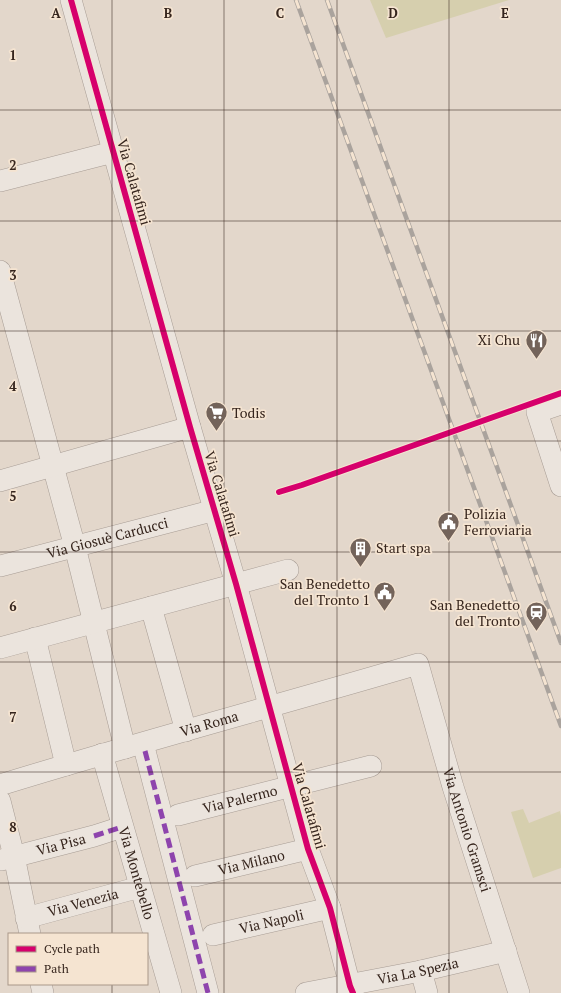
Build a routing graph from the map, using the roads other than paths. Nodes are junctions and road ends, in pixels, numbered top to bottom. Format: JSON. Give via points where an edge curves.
{"nodes":[{"id":1,"x":71,"y":0,"type":"edge"},
{"id":2,"x":113,"y":152,"type":"junction"},
{"id":3,"x":0,"y":181,"type":"edge"},
{"id":4,"x":0,"y":271,"type":"edge"},
{"id":5,"x":561,"y":404,"type":"edge"},
{"id":6,"x":190,"y":427,"type":"junction"},
{"id":7,"x":557,"y":458,"type":"edge"},
{"id":8,"x":53,"y":466,"type":"junction"},
{"id":9,"x":0,"y":481,"type":"edge"},
{"id":10,"x":561,"y":486,"type":"edge"},
{"id":11,"x":215,"y":510,"type":"junction"},
{"id":12,"x":75,"y":547,"type":"junction"},
{"id":13,"x":0,"y":566,"type":"edge"},
{"id":14,"x":288,"y":570,"type":"dead end"},
{"id":15,"x":236,"y":584,"type":"junction"},
{"id":16,"x":151,"y":606,"type":"junction"},
{"id":17,"x":93,"y":622,"type":"junction"},
{"id":18,"x":35,"y":638,"type":"junction"},
{"id":19,"x":0,"y":648,"type":"edge"},
{"id":20,"x":418,"y":664,"type":"joint"},
{"id":21,"x":269,"y":708,"type":"junction"},
{"id":22,"x":186,"y":731,"type":"junction"},
{"id":23,"x":135,"y":749,"type":"junction"},
{"id":24,"x":102,"y":754,"type":"junction"},
{"id":25,"x":66,"y":765,"type":"junction"},
{"id":26,"x":371,"y":766,"type":"dead end"},
{"id":27,"x":0,"y":784,"type":"edge"},
{"id":28,"x":291,"y":787,"type":"junction"},
{"id":29,"x":0,"y":800,"type":"edge"},
{"id":30,"x":178,"y":815,"type":"dead end"},
{"id":31,"x":122,"y":827,"type":"junction"},
{"id":32,"x":308,"y":849,"type":"junction"},
{"id":33,"x":7,"y":858,"type":"edge"},
{"id":34,"x":195,"y":876,"type":"dead end"},
{"id":35,"x":140,"y":887,"type":"junction"},
{"id":36,"x":330,"y":908,"type":"junction"},
{"id":37,"x":28,"y":926,"type":"edge"},
{"id":38,"x":213,"y":935,"type":"dead end"},
{"id":39,"x":506,"y":951,"type":"junction"},
{"id":40,"x":154,"y":957,"type":"edge"},
{"id":41,"x":421,"y":971,"type":"junction"},
{"id":42,"x":352,"y":989,"type":"edge"},
{"id":43,"x":171,"y":993,"type":"edge"},
{"id":44,"x":208,"y":993,"type":"edge"},
{"id":45,"x":306,"y":993,"type":"edge"},
{"id":46,"x":427,"y":993,"type":"edge"},
{"id":47,"x":519,"y":993,"type":"edge"}],
"edges":[{"from":1,"to":2,"type":"street","name":"Via Calatafimi"},
{"from":2,"to":3,"type":"street"},
{"from":2,"to":6,"type":"street","name":"Via Calatafimi"},
{"from":4,"to":8,"type":"street"},
{"from":5,"to":7,"type":"street","via":[[537,412]]},
{"from":6,"to":8,"type":"street"},
{"from":6,"to":11,"type":"street","name":"Via Calatafimi"},
{"from":7,"to":10,"type":"street"},
{"from":8,"to":9,"type":"street"},
{"from":8,"to":12,"type":"street"},
{"from":11,"to":12,"type":"street","name":"Via Giosuè Carducci"},
{"from":11,"to":15,"type":"street","name":"Via Calatafimi"},
{"from":12,"to":13,"type":"street","name":"Via Giosuè Carducci"},
{"from":12,"to":17,"type":"street"},
{"from":14,"to":15,"type":"street"},
{"from":15,"to":16,"type":"street"},
{"from":15,"to":21,"type":"street","name":"Via Calatafimi"},
{"from":16,"to":17,"type":"street"},
{"from":16,"to":22,"type":"street"},
{"from":17,"to":18,"type":"street"},
{"from":17,"to":23,"type":"street"},
{"from":18,"to":19,"type":"street"},
{"from":18,"to":25,"type":"street"},
{"from":20,"to":21,"type":"street","name":"Via Roma"},
{"from":20,"to":39,"type":"street","name":"Via Antonio Gramsci","via":[[453,787]]},
{"from":21,"to":22,"type":"street","name":"Via Roma"},
{"from":21,"to":28,"type":"street","name":"Via Calatafimi"},
{"from":22,"to":23,"type":"street","name":"Via Roma"},
{"from":23,"to":24,"type":"street","name":"Via Roma"},
{"from":23,"to":44,"type":"street"},
{"from":24,"to":25,"type":"street","name":"Via Roma"},
{"from":24,"to":31,"type":"street","name":"Via Montebello"},
{"from":25,"to":27,"type":"street","name":"Via Roma"},
{"from":26,"to":28,"type":"street","name":"Via Palermo"},
{"from":28,"to":30,"type":"street","name":"Via Palermo"},
{"from":28,"to":32,"type":"street","name":"Via Calatafimi"},
{"from":29,"to":33,"type":"street"},
{"from":31,"to":33,"type":"street","name":"Via Pisa"},
{"from":31,"to":35,"type":"street","name":"Via Montebello"},
{"from":32,"to":34,"type":"street","name":"Via Milano"},
{"from":32,"to":36,"type":"street","name":"Via Calatafimi"},
{"from":33,"to":37,"type":"street"},
{"from":35,"to":37,"type":"street","name":"Via Venezia"},
{"from":35,"to":40,"type":"street","name":"Via Montebello"},
{"from":36,"to":38,"type":"street","name":"Via Napoli"},
{"from":36,"to":42,"type":"street","name":"Via Calatafimi"},
{"from":39,"to":41,"type":"street","name":"Via La Spezia"},
{"from":39,"to":47,"type":"street","name":"Via Antonio Gramsci"},
{"from":40,"to":43,"type":"street","name":"Via Montebello"},
{"from":41,"to":42,"type":"street","name":"Via La Spezia"},
{"from":41,"to":46,"type":"street"},
{"from":42,"to":45,"type":"street","name":"Via La Spezia"}]}
